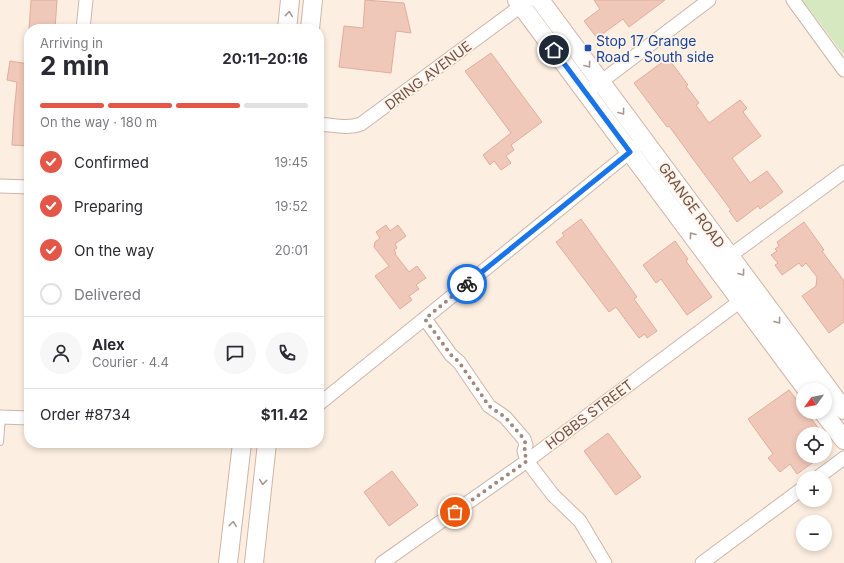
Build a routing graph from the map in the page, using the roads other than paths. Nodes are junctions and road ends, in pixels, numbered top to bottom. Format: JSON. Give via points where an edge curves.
{"nodes":[{"id":1,"x":86,"y":0,"type":"edge"},
{"id":2,"x":290,"y":0,"type":"edge"},
{"id":3,"x":313,"y":0,"type":"edge"},
{"id":4,"x":540,"y":0,"type":"edge"},
{"id":5,"x":709,"y":0,"type":"edge"},
{"id":6,"x":793,"y":0,"type":"edge"},
{"id":7,"x":522,"y":2,"type":"edge"},
{"id":8,"x":84,"y":24,"type":"edge"},
{"id":9,"x":288,"y":24,"type":"edge"},
{"id":10,"x":311,"y":24,"type":"edge"},
{"id":11,"x":844,"y":70,"type":"edge"},
{"id":12,"x":600,"y":82,"type":"junction"},
{"id":13,"x":586,"y":93,"type":"junction"},
{"id":14,"x":324,"y":125,"type":"edge"},
{"id":15,"x":644,"y":141,"type":"junction"},
{"id":16,"x":630,"y":152,"type":"junction"},
{"id":17,"x":844,"y":172,"type":"edge"},
{"id":18,"x":0,"y":186,"type":"edge"},
{"id":19,"x":24,"y":187,"type":"edge"},
{"id":20,"x":722,"y":262,"type":"junction"},
{"id":21,"x":748,"y":295,"type":"junction"},
{"id":22,"x":425,"y":319,"type":"junction"},
{"id":23,"x":803,"y":383,"type":"edge"},
{"id":24,"x":324,"y":400,"type":"edge"},
{"id":25,"x":844,"y":410,"type":"edge"},
{"id":26,"x":1,"y":417,"type":"edge"},
{"id":27,"x":24,"y":418,"type":"edge"},
{"id":28,"x":828,"y":419,"type":"edge"},
{"id":29,"x":844,"y":440,"type":"edge"},
{"id":30,"x":0,"y":442,"type":"edge"},
{"id":31,"x":241,"y":448,"type":"edge"},
{"id":32,"x":266,"y":448,"type":"edge"},
{"id":33,"x":844,"y":458,"type":"edge"},
{"id":34,"x":527,"y":461,"type":"junction"},
{"id":35,"x":826,"y":471,"type":"edge"},
{"id":36,"x":796,"y":493,"type":"edge"},
{"id":37,"x":228,"y":563,"type":"edge"},
{"id":38,"x":254,"y":563,"type":"edge"},
{"id":39,"x":382,"y":563,"type":"edge"},
{"id":40,"x":605,"y":563,"type":"edge"},
{"id":41,"x":702,"y":563,"type":"edge"}],
"edges":[{"from":1,"to":8,"type":"street"},
{"from":9,"to":2,"type":"main road","one_way":true},
{"from":3,"to":10,"type":"main road"},
{"from":4,"to":12,"type":"main road","name":"GRANGE ROAD","one_way":true},
{"from":5,"to":12,"type":"street"},
{"from":6,"to":11,"type":"street"},
{"from":7,"to":13,"type":"main road","name":"GRANGE ROAD"},
{"from":7,"to":14,"type":"street","name":"DRING AVENUE","via":[[361,124],[354,127]]},
{"from":12,"to":13,"type":"street"},
{"from":12,"to":15,"type":"main road","name":"GRANGE ROAD","one_way":true},
{"from":13,"to":16,"type":"main road","name":"GRANGE ROAD"},
{"from":15,"to":16,"type":"street"},
{"from":15,"to":20,"type":"main road","name":"GRANGE ROAD"},
{"from":20,"to":16,"type":"main road","name":"GRANGE ROAD","one_way":true},
{"from":16,"to":22,"type":"street"},
{"from":17,"to":20,"type":"street"},
{"from":18,"to":19,"type":"street"},
{"from":20,"to":21,"type":"main road","name":"GRANGE ROAD"},
{"from":21,"to":23,"type":"main road","name":"GRANGE ROAD"},
{"from":21,"to":25,"type":"main road","name":"GRANGE ROAD","one_way":true},
{"from":21,"to":34,"type":"street","name":"HOBBS STREET"},
{"from":22,"to":24,"type":"street"},
{"from":22,"to":34,"type":"street","via":[[489,406],[505,417],[524,439]]},
{"from":26,"to":27,"type":"street"},
{"from":26,"to":30,"type":"lane"},
{"from":28,"to":29,"type":"main road"},
{"from":37,"to":31,"type":"main road","one_way":true},
{"from":32,"to":38,"type":"main road","one_way":true},
{"from":33,"to":35,"type":"street"},
{"from":34,"to":39,"type":"street","name":"HOBBS STREET"},
{"from":34,"to":40,"type":"street","via":[[553,496],[580,522]]},
{"from":36,"to":41,"type":"street"}]}
